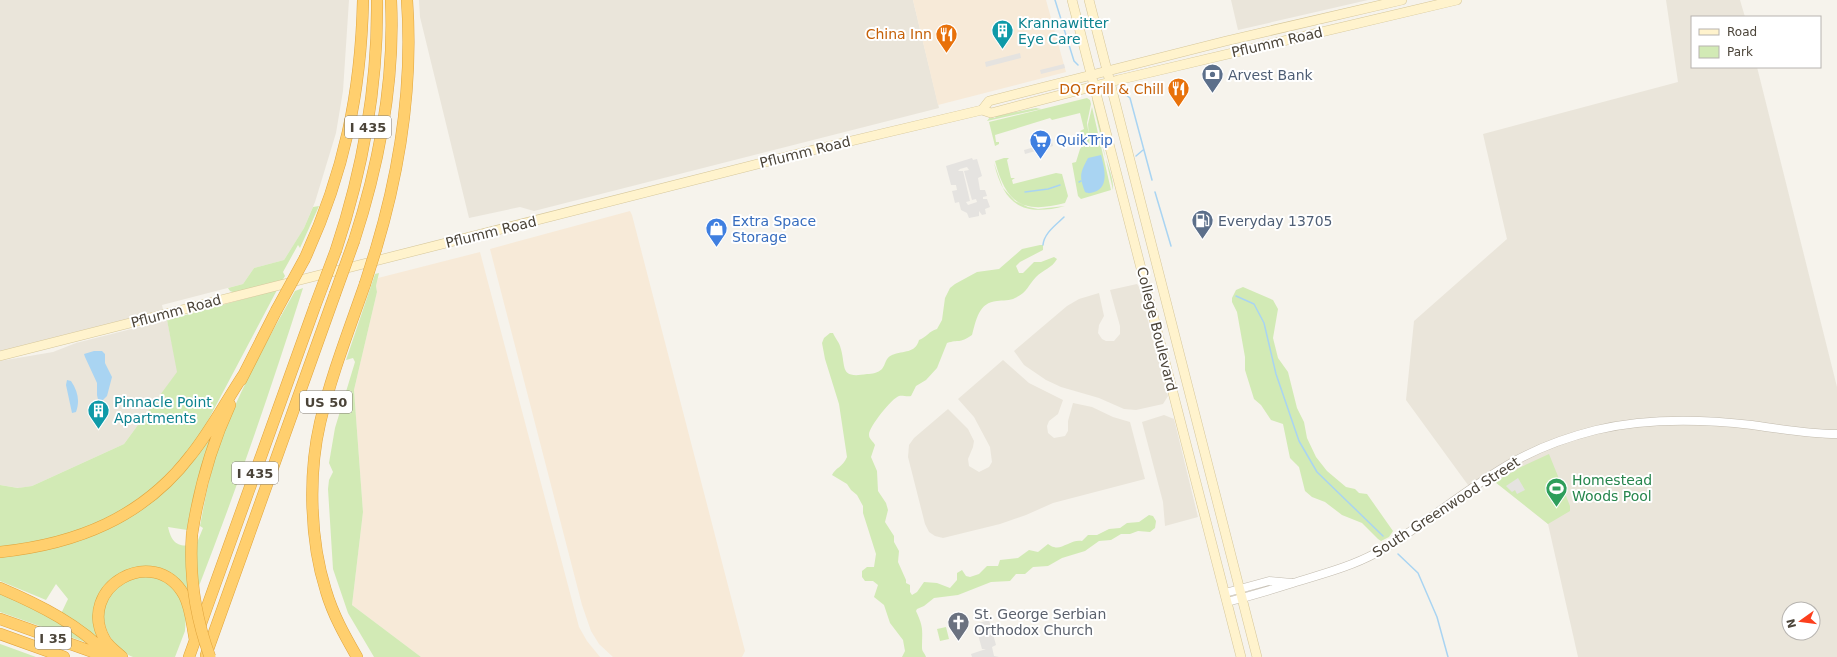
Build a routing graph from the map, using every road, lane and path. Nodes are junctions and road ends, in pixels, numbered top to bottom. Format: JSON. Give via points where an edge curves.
{"nodes":[{"id":1,"x":363,"y":0,"type":"edge"},
{"id":2,"x":377,"y":0,"type":"edge"},
{"id":3,"x":392,"y":0,"type":"edge"},
{"id":4,"x":407,"y":0,"type":"edge"},
{"id":5,"x":1072,"y":0,"type":"edge"},
{"id":6,"x":1088,"y":0,"type":"edge"},
{"id":7,"x":1402,"y":0,"type":"edge"},
{"id":8,"x":1457,"y":0,"type":"edge"},
{"id":9,"x":1107,"y":70,"type":"junction"},
{"id":10,"x":1091,"y":75,"type":"junction"},
{"id":11,"x":1110,"y":82,"type":"junction"},
{"id":12,"x":1094,"y":86,"type":"junction"},
{"id":13,"x":982,"y":110,"type":"junction"},
{"id":14,"x":0,"y":356,"type":"edge"},
{"id":15,"x":244,"y":374,"type":"junction"},
{"id":16,"x":1837,"y":434,"type":"edge"},
{"id":17,"x":0,"y":552,"type":"edge"},
{"id":18,"x":1293,"y":583,"type":"junction"},
{"id":19,"x":0,"y":588,"type":"edge"},
{"id":20,"x":1240,"y":589,"type":"junction"},
{"id":21,"x":1226,"y":598,"type":"junction"},
{"id":22,"x":1243,"y":598,"type":"junction"},
{"id":23,"x":0,"y":619,"type":"edge"},
{"id":24,"x":0,"y":634,"type":"edge"},
{"id":25,"x":195,"y":640,"type":"junction"},
{"id":26,"x":64,"y":657,"type":"edge"},
{"id":27,"x":107,"y":657,"type":"edge"},
{"id":28,"x":110,"y":657,"type":"edge"},
{"id":29,"x":122,"y":657,"type":"edge"},
{"id":30,"x":189,"y":657,"type":"edge"},
{"id":31,"x":205,"y":657,"type":"edge"},
{"id":32,"x":210,"y":657,"type":"edge"},
{"id":33,"x":357,"y":657,"type":"edge"},
{"id":34,"x":1241,"y":657,"type":"edge"},
{"id":35,"x":1257,"y":657,"type":"edge"}],
"edges":[{"from":1,"to":15,"type":"highway","bridge":true,"via":[[359,71],[345,148],[330,200],[305,258]]},
{"from":2,"to":25,"type":"highway","number":"I 435","bridge":true,"via":[[375,73],[356,182],[336,250]]},
{"from":3,"to":31,"type":"highway","number":"I 435","bridge":true,"via":[[391,52],[385,110],[374,173],[354,241]]},
{"from":4,"to":33,"type":"highway","number":"US 50","bridge":true,"via":[[408,59],[395,175],[386,218],[324,408],[315,456],[313,487],[318,563],[334,612]]},
{"from":5,"to":10,"type":"main road","name":"College Boulevard"},
{"from":6,"to":9,"type":"main road","name":"College Boulevard"},
{"from":7,"to":9,"type":"main road","name":"Pflumm Road"},
{"from":8,"to":11,"type":"main road","name":"Pflumm Road"},
{"from":9,"to":10,"type":"main road","name":"Pflumm Road"},
{"from":9,"to":11,"type":"main road","name":"College Boulevard"},
{"from":10,"to":12,"type":"main road","name":"College Boulevard"},
{"from":10,"to":13,"type":"main road","name":"Pflumm Road","via":[[989,101]]},
{"from":11,"to":12,"type":"main road","name":"Pflumm Road"},
{"from":11,"to":20,"type":"main road","name":"College Boulevard"},
{"from":12,"to":13,"type":"main road","name":"Pflumm Road","via":[[992,113]]},
{"from":12,"to":21,"type":"main road","name":"College Boulevard"},
{"from":13,"to":14,"type":"main road","name":"Pflumm Road","via":[[806,152]]},
{"from":15,"to":17,"type":"highway","via":[[190,456],[165,485],[144,502],[109,523],[73,538],[44,546]]},
{"from":15,"to":32,"type":"highway","bridge":true,"via":[[207,466],[192,534],[194,599]]},
{"from":16,"to":18,"type":"street","name":"South Greenwood Street","via":[[1690,421],[1625,424],[1595,431],[1550,445],[1514,461],[1375,554],[1335,571]]},
{"from":18,"to":20,"type":"street","name":"South Greenwood Street","via":[[1269,582]]},
{"from":18,"to":22,"type":"street","name":"South Greenwood Street","via":[[1280,589]]},
{"from":19,"to":28,"type":"highway","via":[[38,606],[80,631]]},
{"from":20,"to":21,"type":"street","name":"South Greenwood Street"},
{"from":20,"to":22,"type":"main road","name":"College Boulevard"},
{"from":21,"to":22,"type":"street","name":"South Greenwood Street"},
{"from":21,"to":34,"type":"main road","name":"College Boulevard"},
{"from":22,"to":35,"type":"main road","name":"College Boulevard"},
{"from":23,"to":27,"type":"highway","number":"I 35"},
{"from":24,"to":26,"type":"highway","number":"I 35"},
{"from":25,"to":29,"type":"highway","via":[[186,600],[176,585],[158,574],[132,574],[120,578],[109,588],[99,611],[105,640]]},
{"from":25,"to":30,"type":"highway","number":"I 435"}]}
